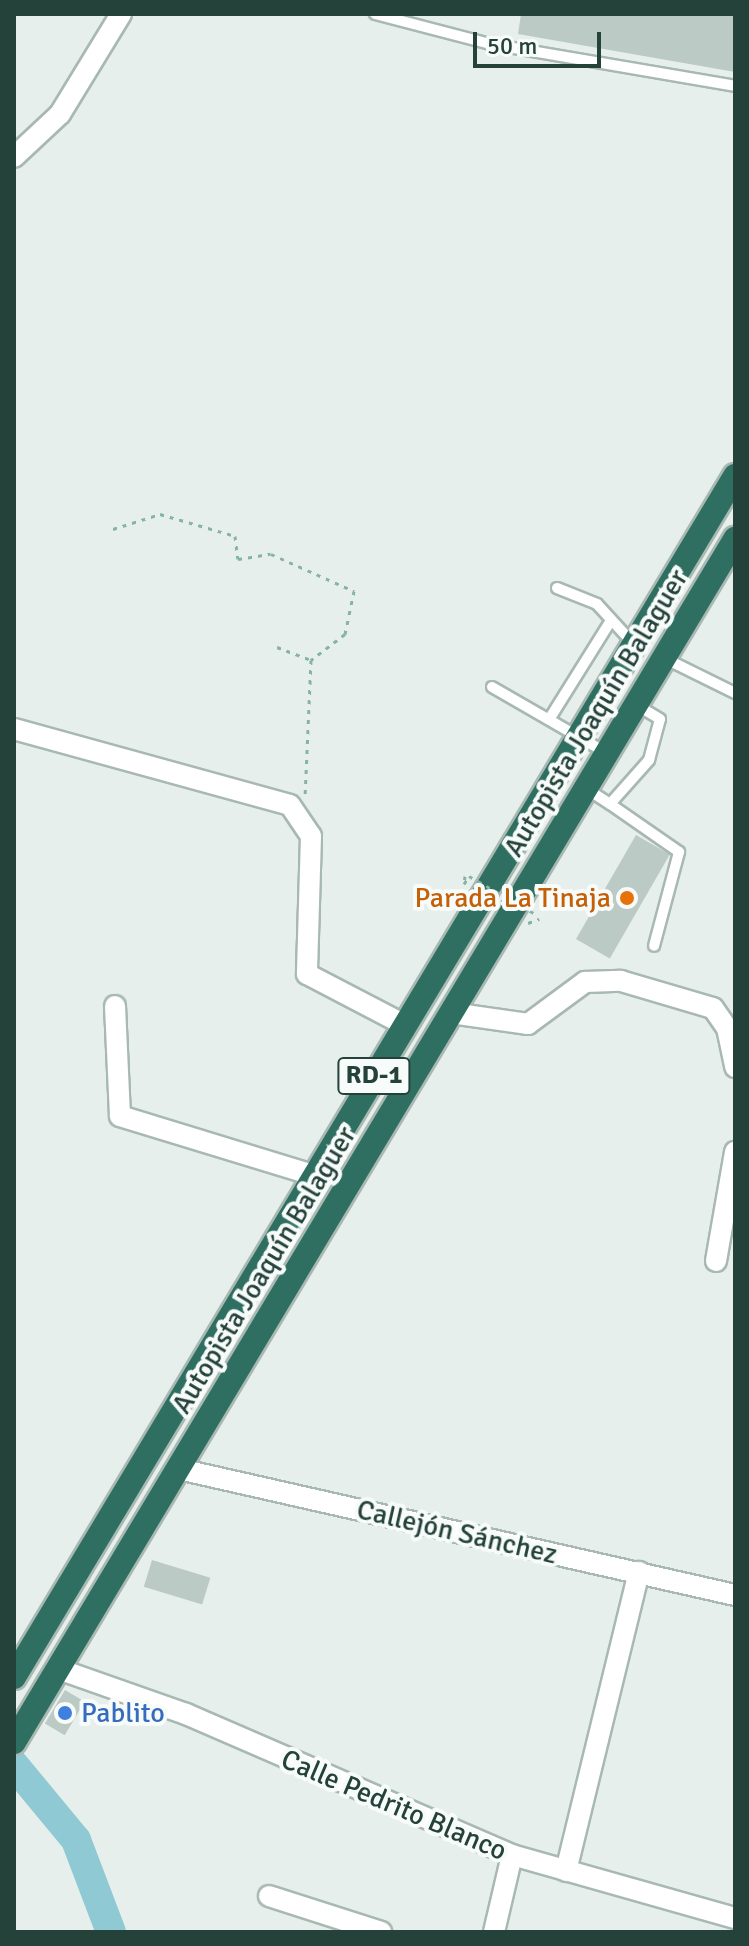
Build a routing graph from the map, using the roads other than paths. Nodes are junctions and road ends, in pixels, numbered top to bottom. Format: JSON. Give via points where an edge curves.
{"nodes":[{"id":1,"x":121,"y":14,"type":"edge"},
{"id":2,"x":375,"y":14,"type":"edge"},
{"id":3,"x":735,"y":86,"type":"edge"},
{"id":4,"x":14,"y":157,"type":"edge"},
{"id":5,"x":735,"y":476,"type":"edge"},
{"id":6,"x":735,"y":539,"type":"edge"},
{"id":7,"x":557,"y":588,"type":"dead end"},
{"id":8,"x":610,"y":622,"type":"junction"},
{"id":9,"x":632,"y":642,"type":"junction"},
{"id":10,"x":664,"y":658,"type":"junction"},
{"id":11,"x":492,"y":687,"type":"dead end"},
{"id":12,"x":735,"y":693,"type":"edge"},
{"id":13,"x":637,"y":705,"type":"junction"},
{"id":14,"x":550,"y":718,"type":"junction"},
{"id":15,"x":14,"y":729,"type":"edge"},
{"id":16,"x":577,"y":735,"type":"junction"},
{"id":17,"x":607,"y":753,"type":"junction"},
{"id":18,"x":585,"y":788,"type":"junction"},
{"id":19,"x":610,"y":804,"type":"junction"},
{"id":20,"x":654,"y":946,"type":"dead end"},
{"id":21,"x":115,"y":1006,"type":"dead end"},
{"id":22,"x":451,"y":1013,"type":"junction"},
{"id":23,"x":729,"y":1016,"type":"edge"},
{"id":24,"x":405,"y":1025,"type":"junction"},
{"id":25,"x":735,"y":1067,"type":"edge"},
{"id":26,"x":735,"y":1152,"type":"edge"},
{"id":27,"x":313,"y":1175,"type":"junction"},
{"id":28,"x":716,"y":1261,"type":"dead end"},
{"id":29,"x":179,"y":1469,"type":"junction"},
{"id":30,"x":639,"y":1572,"type":"junction"},
{"id":31,"x":735,"y":1595,"type":"edge"},
{"id":32,"x":61,"y":1670,"type":"junction"},
{"id":33,"x":14,"y":1677,"type":"edge"},
{"id":34,"x":14,"y":1742,"type":"edge"},
{"id":35,"x":512,"y":1855,"type":"junction"},
{"id":36,"x":566,"y":1871,"type":"junction"},
{"id":37,"x":269,"y":1896,"type":"dead end"},
{"id":38,"x":735,"y":1918,"type":"edge"},
{"id":39,"x":380,"y":1932,"type":"edge"},
{"id":40,"x":494,"y":1932,"type":"edge"}],
"edges":[{"from":1,"to":4,"type":"street","via":[[60,114]]},
{"from":2,"to":3,"type":"lane","via":[[490,44]]},
{"from":5,"to":9,"type":"highway","name":"Autopista Joaquín Balaguer","number":"RD-1"},
{"from":6,"to":10,"type":"highway","name":"Autopista Joaquín Balaguer","number":"RD-1"},
{"from":7,"to":8,"type":"lane","via":[[597,604]]},
{"from":8,"to":9,"type":"lane"},
{"from":8,"to":14,"type":"lane"},
{"from":9,"to":16,"type":"highway","name":"Autopista Joaquín Balaguer","number":"RD-1"},
{"from":10,"to":12,"type":"lane"},
{"from":10,"to":13,"type":"highway","name":"Autopista Joaquín Balaguer","number":"RD-1"},
{"from":11,"to":14,"type":"lane"},
{"from":13,"to":17,"type":"highway","name":"Autopista Joaquín Balaguer","number":"RD-1"},
{"from":13,"to":19,"type":"lane","via":[[660,719],[660,735]]},
{"from":14,"to":16,"type":"lane"},
{"from":15,"to":24,"type":"street","via":[[275,795],[304,815],[312,860],[307,974]]},
{"from":16,"to":17,"type":"lane"},
{"from":16,"to":24,"type":"highway","name":"Autopista Joaquín Balaguer","number":"RD-1"},
{"from":17,"to":18,"type":"highway","name":"Autopista Joaquín Balaguer","number":"RD-1"},
{"from":18,"to":19,"type":"lane"},
{"from":18,"to":22,"type":"highway","name":"Autopista Joaquín Balaguer","number":"RD-1"},
{"from":19,"to":20,"type":"lane","via":[[679,852]]},
{"from":21,"to":27,"type":"street","via":[[120,1116]]},
{"from":22,"to":23,"type":"street","via":[[528,1024],[573,988],[599,980],[698,1000]]},
{"from":22,"to":29,"type":"highway","name":"Autopista Joaquín Balaguer","number":"RD-1"},
{"from":23,"to":25,"type":"street"},
{"from":24,"to":27,"type":"highway","name":"Autopista Joaquín Balaguer","number":"RD-1"},
{"from":26,"to":28,"type":"street"},
{"from":27,"to":33,"type":"highway","name":"Autopista Joaquín Balaguer","number":"RD-1"},
{"from":29,"to":30,"type":"street","name":"Callejón Sánchez"},
{"from":29,"to":32,"type":"highway","name":"Autopista Joaquín Balaguer","number":"RD-1"},
{"from":30,"to":31,"type":"street","name":"Callejón Sánchez"},
{"from":30,"to":36,"type":"street"},
{"from":32,"to":34,"type":"highway","name":"Autopista Joaquín Balaguer","number":"RD-1"},
{"from":32,"to":35,"type":"street","name":"Calle Pedrito Blanco","via":[[186,1714]]},
{"from":35,"to":36,"type":"street","name":"Calle Pedrito Blanco"},
{"from":35,"to":40,"type":"street"},
{"from":36,"to":38,"type":"street","name":"Calle Pedrito Blanco"},
{"from":37,"to":39,"type":"street"}]}
